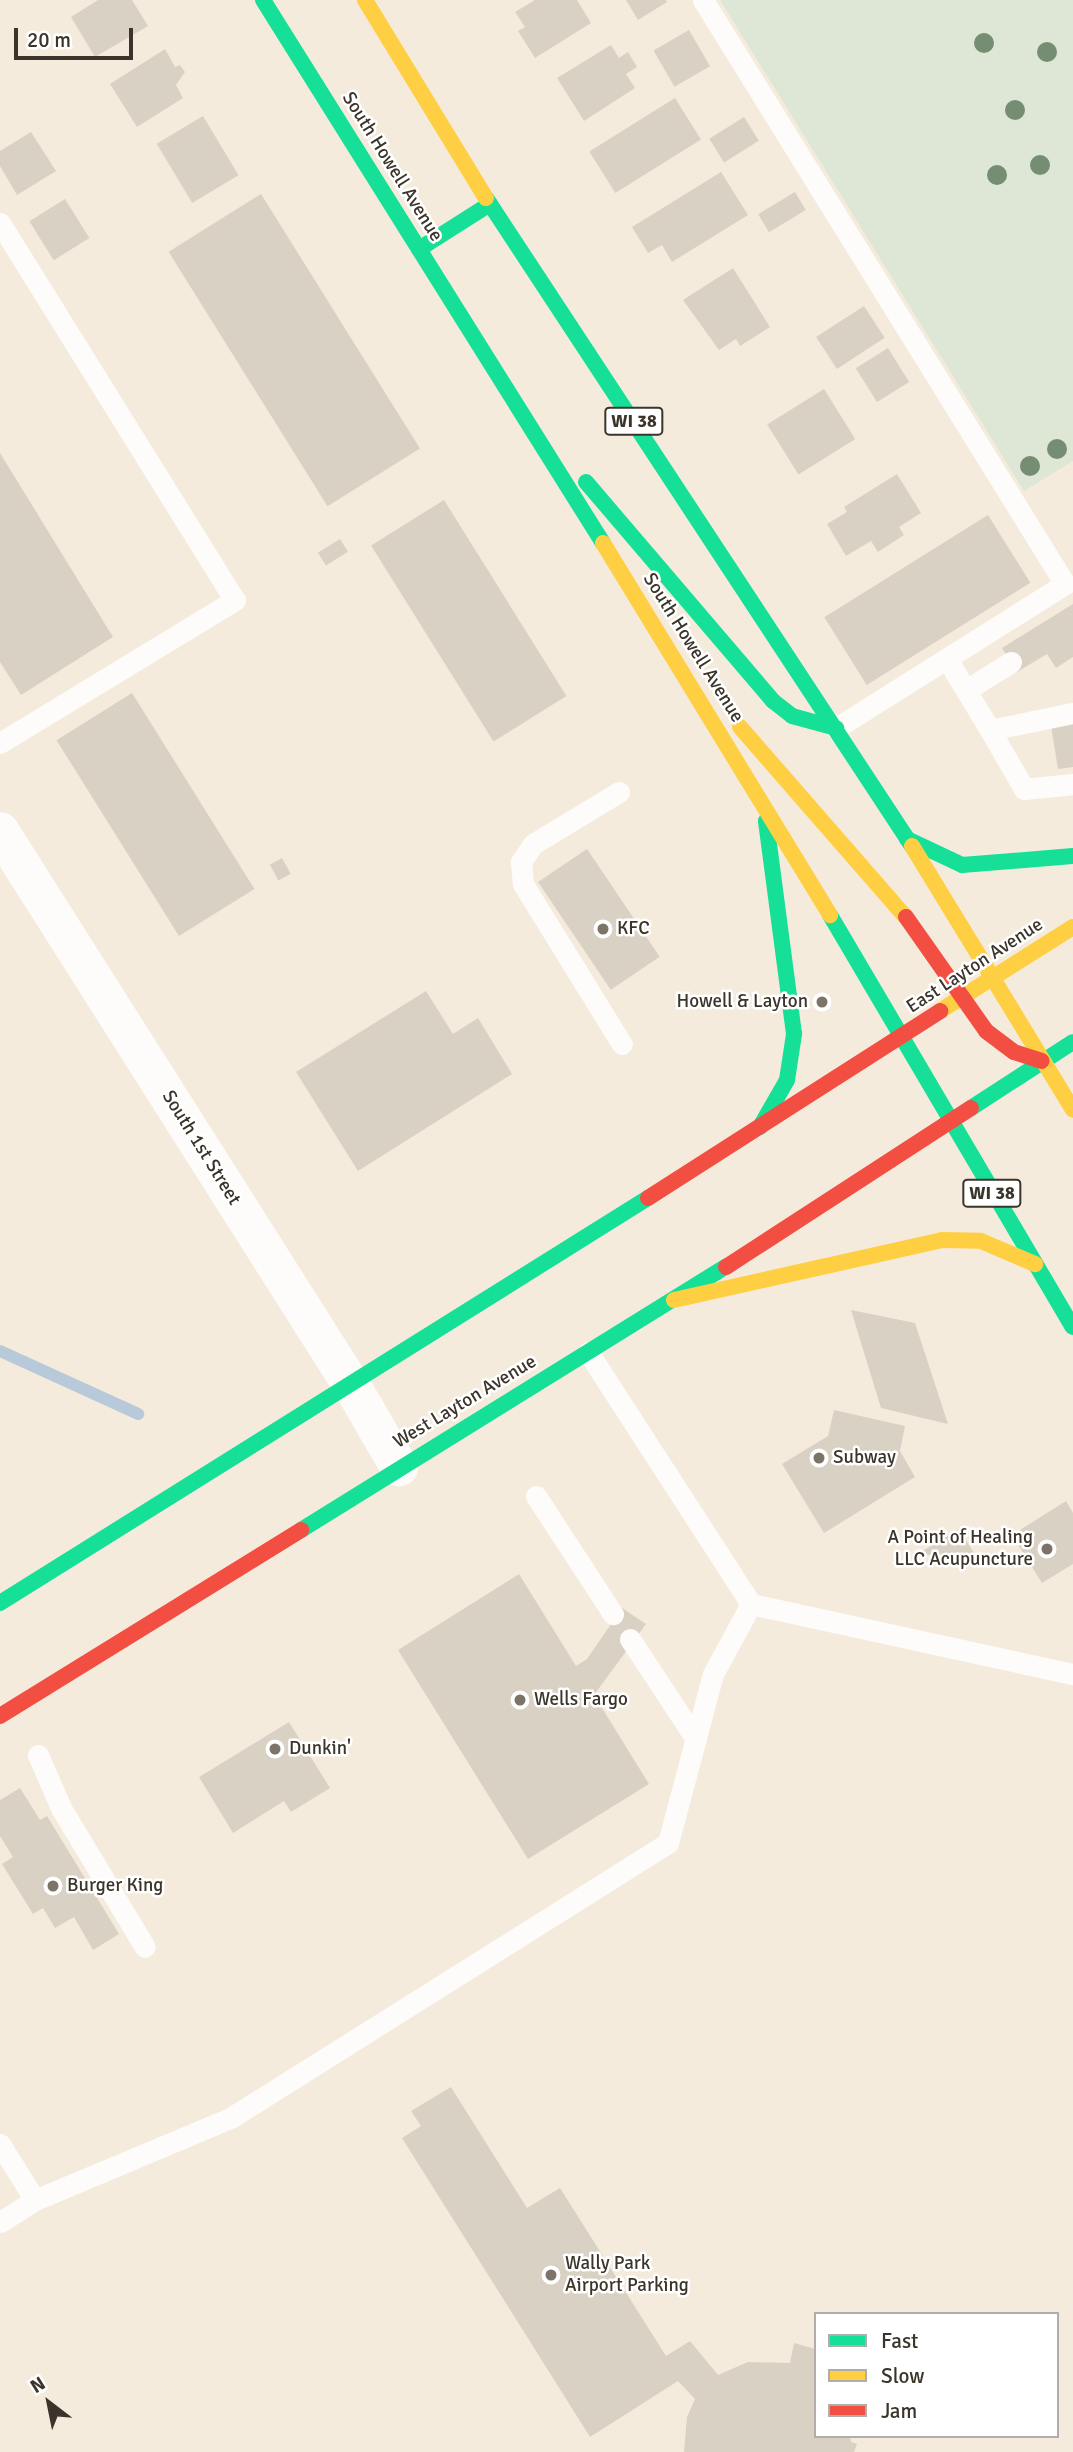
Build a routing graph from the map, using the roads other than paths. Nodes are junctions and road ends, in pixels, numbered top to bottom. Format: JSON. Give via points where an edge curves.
{"nodes":[{"id":1,"x":263,"y":0,"type":"edge"},
{"id":2,"x":365,"y":0,"type":"edge"},
{"id":3,"x":703,"y":0,"type":"edge"},
{"id":4,"x":490,"y":204,"type":"junction"},
{"id":5,"x":0,"y":223,"type":"edge"},
{"id":6,"x":419,"y":249,"type":"junction"},
{"id":7,"x":516,"y":405,"type":"junction"},
{"id":8,"x":662,"y":638,"type":"junction"},
{"id":9,"x":947,"y":659,"type":"junction"},
{"id":10,"x":1010,"y":662,"type":"dead end"},
{"id":11,"x":966,"y":690,"type":"junction"},
{"id":12,"x":1073,"y":713,"type":"edge"},
{"id":13,"x":836,"y":728,"type":"junction"},
{"id":14,"x":990,"y":730,"type":"junction"},
{"id":15,"x":0,"y":743,"type":"edge"},
{"id":16,"x":1073,"y":784,"type":"edge"},
{"id":17,"x":618,"y":792,"type":"dead end"},
{"id":18,"x":763,"y":802,"type":"junction"},
{"id":19,"x":0,"y":831,"type":"edge"},
{"id":20,"x":907,"y":839,"type":"junction"},
{"id":21,"x":1073,"y":856,"type":"edge"},
{"id":22,"x":1073,"y":927,"type":"edge"},
{"id":23,"x":994,"y":981,"type":"junction"},
{"id":24,"x":962,"y":1000,"type":"junction"},
{"id":25,"x":900,"y":1040,"type":"junction"},
{"id":26,"x":1073,"y":1042,"type":"edge"},
{"id":27,"x":622,"y":1044,"type":"dead end"},
{"id":28,"x":1042,"y":1061,"type":"junction"},
{"id":29,"x":1073,"y":1110,"type":"edge"},
{"id":30,"x":950,"y":1121,"type":"junction"},
{"id":31,"x":760,"y":1127,"type":"junction"},
{"id":32,"x":1035,"y":1264,"type":"junction"},
{"id":33,"x":674,"y":1300,"type":"junction"},
{"id":34,"x":1073,"y":1327,"type":"edge"},
{"id":35,"x":588,"y":1352,"type":"junction"},
{"id":36,"x":352,"y":1386,"type":"junction"},
{"id":37,"x":399,"y":1467,"type":"junction"},
{"id":38,"x":536,"y":1496,"type":"dead end"},
{"id":39,"x":0,"y":1603,"type":"edge"},
{"id":40,"x":751,"y":1604,"type":"junction"},
{"id":41,"x":614,"y":1614,"type":"dead end"},
{"id":42,"x":630,"y":1639,"type":"dead end"},
{"id":43,"x":1073,"y":1674,"type":"edge"},
{"id":44,"x":0,"y":1716,"type":"edge"},
{"id":45,"x":696,"y":1739,"type":"junction"},
{"id":46,"x":38,"y":1755,"type":"dead end"},
{"id":47,"x":145,"y":1947,"type":"dead end"},
{"id":48,"x":0,"y":2144,"type":"edge"},
{"id":49,"x":35,"y":2200,"type":"junction"},
{"id":50,"x":0,"y":2222,"type":"edge"}],
"edges":[{"from":1,"to":6,"type":"main road","name":"South Howell Avenue","number":"WI 38"},
{"from":2,"to":4,"type":"main road","number":"WI 38"},
{"from":3,"to":9,"type":"lane","via":[[1065,584]]},
{"from":4,"to":6,"type":"main road"},
{"from":4,"to":13,"type":"main road","number":"WI 38"},
{"from":5,"to":15,"type":"lane","via":[[235,600]]},
{"from":6,"to":7,"type":"main road","name":"South Howell Avenue","number":"WI 38"},
{"from":7,"to":8,"type":"main road","name":"South Howell Avenue","number":"WI 38"},
{"from":7,"to":13,"type":"main road","via":[[656,559],[772,701],[792,716]]},
{"from":8,"to":18,"type":"main road","name":"South Howell Avenue","number":"WI 38"},
{"from":8,"to":24,"type":"main road","via":[[913,925]]},
{"from":9,"to":11,"type":"lane"},
{"from":9,"to":13,"type":"lane"},
{"from":10,"to":11,"type":"lane"},
{"from":11,"to":14,"type":"lane"},
{"from":12,"to":14,"type":"lane"},
{"from":13,"to":20,"type":"main road","number":"WI 38"},
{"from":14,"to":16,"type":"lane","via":[[1024,789]]},
{"from":17,"to":27,"type":"lane","via":[[533,844],[521,862],[523,884]]},
{"from":18,"to":25,"type":"main road","name":"South Howell Avenue","number":"WI 38"},
{"from":18,"to":31,"type":"main road","via":[[794,1034],[787,1080]]},
{"from":19,"to":36,"type":"street","name":"South 1st Street"},
{"from":20,"to":21,"type":"main road","via":[[962,865]]},
{"from":20,"to":23,"type":"main road","number":"WI 38"},
{"from":22,"to":23,"type":"main road","name":"East Layton Avenue"},
{"from":23,"to":24,"type":"main road","name":"East Layton Avenue"},
{"from":23,"to":28,"type":"main road","number":"WI 38"},
{"from":24,"to":25,"type":"main road","name":"East Layton Avenue"},
{"from":24,"to":28,"type":"main road","via":[[986,1031],[1014,1052]]},
{"from":25,"to":30,"type":"main road","name":"South Howell Avenue","number":"WI 38"},
{"from":25,"to":31,"type":"main road"},
{"from":26,"to":28,"type":"main road"},
{"from":28,"to":29,"type":"main road","number":"WI 38"},
{"from":28,"to":30,"type":"main road"},
{"from":30,"to":32,"type":"main road","name":"South Howell Avenue","number":"WI 38"},
{"from":30,"to":33,"type":"main road","name":"West Layton Avenue"},
{"from":31,"to":36,"type":"main road"},
{"from":32,"to":33,"type":"main road","via":[[981,1241],[942,1240]]},
{"from":32,"to":34,"type":"main road","name":"South Howell Avenue","number":"WI 38"},
{"from":33,"to":35,"type":"main road","name":"West Layton Avenue"},
{"from":35,"to":37,"type":"main road","name":"West Layton Avenue"},
{"from":35,"to":40,"type":"lane"},
{"from":36,"to":37,"type":"street","name":"South 1st Street"},
{"from":36,"to":39,"type":"main road"},
{"from":37,"to":44,"type":"main road","name":"West Layton Avenue"},
{"from":38,"to":41,"type":"lane"},
{"from":40,"to":43,"type":"lane"},
{"from":40,"to":45,"type":"lane","via":[[713,1674]]},
{"from":42,"to":45,"type":"lane"},
{"from":45,"to":49,"type":"lane","via":[[668,1843],[232,2117]]},
{"from":46,"to":47,"type":"lane","via":[[61,1808]]},
{"from":48,"to":49,"type":"lane"},
{"from":49,"to":50,"type":"lane"}]}
